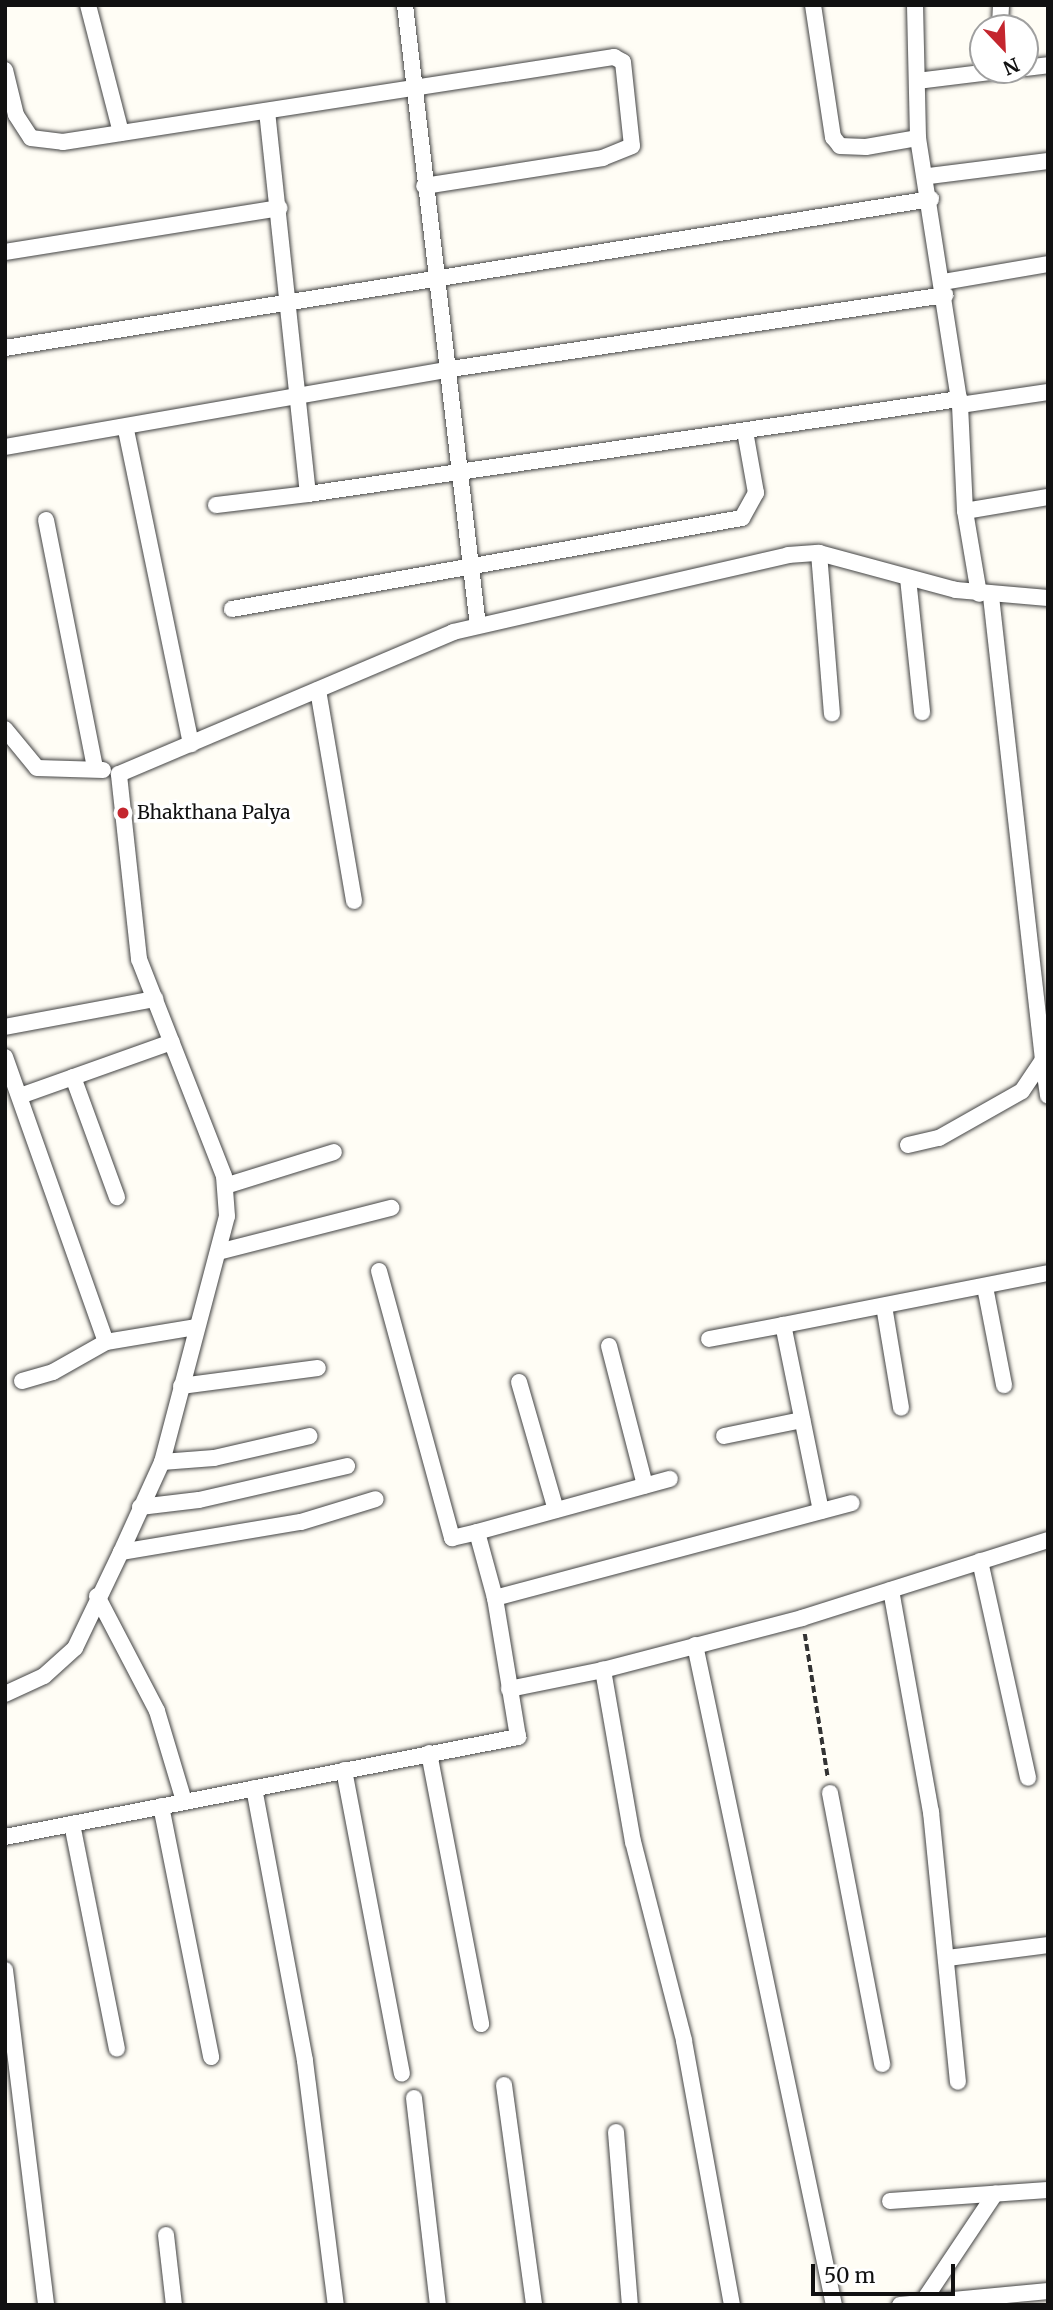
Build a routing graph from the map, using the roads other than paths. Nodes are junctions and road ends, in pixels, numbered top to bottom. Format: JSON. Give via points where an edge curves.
{"nodes":[{"id":1,"x":88,"y":5,"type":"edge"},
{"id":2,"x":405,"y":5,"type":"edge"},
{"id":3,"x":813,"y":5,"type":"edge"},
{"id":4,"x":915,"y":5,"type":"edge"},
{"id":5,"x":5,"y":70,"type":"edge"},
{"id":6,"x":969,"y":75,"type":"edge"},
{"id":7,"x":917,"y":81,"type":"junction"},
{"id":8,"x":414,"y":90,"type":"junction"},
{"id":9,"x":267,"y":111,"type":"junction"},
{"id":10,"x":121,"y":133,"type":"junction"},
{"id":11,"x":918,"y":138,"type":"junction"},
{"id":12,"x":1048,"y":161,"type":"edge"},
{"id":13,"x":929,"y":176,"type":"junction"},
{"id":14,"x":424,"y":186,"type":"junction"},
{"id":15,"x":931,"y":199,"type":"junction"},
{"id":16,"x":279,"y":208,"type":"junction"},
{"id":17,"x":5,"y":253,"type":"edge"},
{"id":18,"x":1048,"y":264,"type":"edge"},
{"id":19,"x":434,"y":278,"type":"junction"},
{"id":20,"x":944,"y":289,"type":"junction"},
{"id":21,"x":290,"y":306,"type":"junction"},
{"id":22,"x":5,"y":348,"type":"edge"},
{"id":23,"x":444,"y":370,"type":"junction"},
{"id":24,"x":1048,"y":393,"type":"edge"},
{"id":25,"x":302,"y":397,"type":"junction"},
{"id":26,"x":960,"y":402,"type":"junction"},
{"id":27,"x":126,"y":430,"type":"junction"},
{"id":28,"x":745,"y":431,"type":"junction"},
{"id":29,"x":5,"y":447,"type":"edge"},
{"id":30,"x":459,"y":473,"type":"junction"},
{"id":31,"x":308,"y":494,"type":"junction"},
{"id":32,"x":1048,"y":497,"type":"edge"},
{"id":33,"x":216,"y":505,"type":"dead end"},
{"id":34,"x":965,"y":511,"type":"junction"},
{"id":35,"x":47,"y":520,"type":"dead end"},
{"id":36,"x":819,"y":553,"type":"junction"},
{"id":37,"x":472,"y":565,"type":"junction"},
{"id":38,"x":908,"y":578,"type":"junction"},
{"id":39,"x":985,"y":594,"type":"junction"},
{"id":40,"x":1048,"y":598,"type":"edge"},
{"id":41,"x":232,"y":609,"type":"dead end"},
{"id":42,"x":478,"y":626,"type":"junction"},
{"id":43,"x":318,"y":690,"type":"junction"},
{"id":44,"x":922,"y":712,"type":"dead end"},
{"id":45,"x":832,"y":713,"type":"dead end"},
{"id":46,"x":5,"y":729,"type":"edge"},
{"id":47,"x":191,"y":744,"type":"junction"},
{"id":48,"x":95,"y":768,"type":"junction"},
{"id":49,"x":119,"y":775,"type":"junction"},
{"id":50,"x":354,"y":901,"type":"dead end"},
{"id":51,"x":155,"y":999,"type":"junction"},
{"id":52,"x":5,"y":1027,"type":"edge"},
{"id":53,"x":172,"y":1042,"type":"junction"},
{"id":54,"x":5,"y":1057,"type":"edge"},
{"id":55,"x":1043,"y":1060,"type":"junction"},
{"id":56,"x":73,"y":1077,"type":"junction"},
{"id":57,"x":20,"y":1096,"type":"junction"},
{"id":58,"x":1048,"y":1096,"type":"edge"},
{"id":59,"x":908,"y":1145,"type":"dead end"},
{"id":60,"x":334,"y":1152,"type":"dead end"},
{"id":61,"x":225,"y":1186,"type":"junction"},
{"id":62,"x":117,"y":1197,"type":"dead end"},
{"id":63,"x":391,"y":1208,"type":"dead end"},
{"id":64,"x":218,"y":1252,"type":"junction"},
{"id":65,"x":379,"y":1271,"type":"dead end"},
{"id":66,"x":1048,"y":1273,"type":"edge"},
{"id":67,"x":985,"y":1287,"type":"junction"},
{"id":68,"x":884,"y":1306,"type":"junction"},
{"id":69,"x":783,"y":1325,"type":"junction"},
{"id":70,"x":197,"y":1327,"type":"junction"},
{"id":71,"x":709,"y":1339,"type":"dead end"},
{"id":72,"x":106,"y":1342,"type":"junction"},
{"id":73,"x":609,"y":1346,"type":"dead end"},
{"id":74,"x":318,"y":1367,"type":"dead end"},
{"id":75,"x":22,"y":1381,"type":"dead end"},
{"id":76,"x":519,"y":1381,"type":"dead end"},
{"id":77,"x":1004,"y":1385,"type":"dead end"},
{"id":78,"x":181,"y":1386,"type":"junction"},
{"id":79,"x":901,"y":1408,"type":"dead end"},
{"id":80,"x":802,"y":1420,"type":"junction"},
{"id":81,"x":310,"y":1436,"type":"dead end"},
{"id":82,"x":724,"y":1436,"type":"dead end"},
{"id":83,"x":162,"y":1462,"type":"junction"},
{"id":84,"x":347,"y":1466,"type":"dead end"},
{"id":85,"x":670,"y":1479,"type":"dead end"},
{"id":86,"x":645,"y":1485,"type":"junction"},
{"id":87,"x":376,"y":1499,"type":"dead end"},
{"id":88,"x":852,"y":1503,"type":"dead end"},
{"id":89,"x":141,"y":1507,"type":"junction"},
{"id":90,"x":556,"y":1510,"type":"junction"},
{"id":91,"x":821,"y":1511,"type":"junction"},
{"id":92,"x":477,"y":1532,"type":"junction"},
{"id":93,"x":1048,"y":1540,"type":"edge"},
{"id":94,"x":121,"y":1552,"type":"junction"},
{"id":95,"x":980,"y":1561,"type":"junction"},
{"id":96,"x":891,"y":1590,"type":"junction"},
{"id":97,"x":97,"y":1596,"type":"junction"},
{"id":98,"x":495,"y":1598,"type":"junction"},
{"id":99,"x":695,"y":1645,"type":"junction"},
{"id":100,"x":603,"y":1670,"type":"junction"},
{"id":101,"x":509,"y":1689,"type":"junction"},
{"id":102,"x":5,"y":1694,"type":"edge"},
{"id":103,"x":429,"y":1753,"type":"junction"},
{"id":104,"x":344,"y":1770,"type":"junction"},
{"id":105,"x":1028,"y":1778,"type":"dead end"},
{"id":106,"x":254,"y":1788,"type":"junction"},
{"id":107,"x":830,"y":1793,"type":"road end"},
{"id":108,"x":184,"y":1801,"type":"junction"},
{"id":109,"x":161,"y":1806,"type":"junction"},
{"id":110,"x":72,"y":1824,"type":"junction"},
{"id":111,"x":5,"y":1837,"type":"edge"},
{"id":112,"x":1048,"y":1945,"type":"edge"},
{"id":113,"x":948,"y":1958,"type":"junction"},
{"id":114,"x":5,"y":1970,"type":"edge"},
{"id":115,"x":481,"y":2024,"type":"dead end"},
{"id":116,"x":117,"y":2049,"type":"dead end"},
{"id":117,"x":211,"y":2057,"type":"dead end"},
{"id":118,"x":882,"y":2064,"type":"dead end"},
{"id":119,"x":402,"y":2074,"type":"dead end"},
{"id":120,"x":958,"y":2082,"type":"dead end"},
{"id":121,"x":504,"y":2085,"type":"dead end"},
{"id":122,"x":414,"y":2098,"type":"dead end"},
{"id":123,"x":616,"y":2132,"type":"dead end"},
{"id":124,"x":1048,"y":2190,"type":"edge"},
{"id":125,"x":995,"y":2194,"type":"junction"},
{"id":126,"x":890,"y":2201,"type":"dead end"},
{"id":127,"x":166,"y":2235,"type":"dead end"},
{"id":128,"x":1048,"y":2291,"type":"edge"},
{"id":129,"x":924,"y":2300,"type":"junction"},
{"id":130,"x":980,"y":2300,"type":"edge"},
{"id":131,"x":46,"y":2305,"type":"edge"},
{"id":132,"x":174,"y":2305,"type":"edge"},
{"id":133,"x":336,"y":2305,"type":"edge"},
{"id":134,"x":438,"y":2305,"type":"edge"},
{"id":135,"x":534,"y":2305,"type":"edge"},
{"id":136,"x":630,"y":2305,"type":"edge"},
{"id":137,"x":732,"y":2305,"type":"edge"},
{"id":138,"x":834,"y":2305,"type":"edge"},
{"id":139,"x":900,"y":2305,"type":"edge"}],
"edges":[{"from":1,"to":10,"type":"street"},
{"from":2,"to":8,"type":"street"},
{"from":3,"to":11,"type":"street","via":[[833,137],[840,146],[866,147]]},
{"from":4,"to":7,"type":"street"},
{"from":5,"to":10,"type":"street","via":[[16,115],[31,138],[63,142]]},
{"from":6,"to":7,"type":"street"},
{"from":7,"to":11,"type":"street"},
{"from":8,"to":9,"type":"street"},
{"from":8,"to":14,"type":"street"},
{"from":8,"to":14,"type":"street","via":[[614,57],[623,62],[634,121],[632,146],[603,158]]},
{"from":9,"to":10,"type":"street"},
{"from":9,"to":16,"type":"street"},
{"from":11,"to":13,"type":"street"},
{"from":12,"to":13,"type":"street"},
{"from":13,"to":15,"type":"street"},
{"from":14,"to":19,"type":"street"},
{"from":15,"to":19,"type":"street"},
{"from":15,"to":20,"type":"street"},
{"from":16,"to":17,"type":"street"},
{"from":16,"to":21,"type":"street"},
{"from":18,"to":20,"type":"street"},
{"from":19,"to":21,"type":"street"},
{"from":19,"to":23,"type":"street"},
{"from":20,"to":23,"type":"street"},
{"from":20,"to":26,"type":"street"},
{"from":21,"to":22,"type":"street"},
{"from":21,"to":25,"type":"street"},
{"from":23,"to":25,"type":"street"},
{"from":23,"to":30,"type":"street"},
{"from":24,"to":26,"type":"street"},
{"from":25,"to":27,"type":"street"},
{"from":25,"to":31,"type":"street"},
{"from":26,"to":28,"type":"street"},
{"from":26,"to":34,"type":"street"},
{"from":27,"to":29,"type":"street"},
{"from":27,"to":47,"type":"street"},
{"from":28,"to":30,"type":"street"},
{"from":28,"to":37,"type":"street","via":[[756,493],[742,517]]},
{"from":30,"to":31,"type":"street"},
{"from":30,"to":37,"type":"street"},
{"from":31,"to":33,"type":"street"},
{"from":32,"to":34,"type":"street"},
{"from":34,"to":39,"type":"street"},
{"from":35,"to":48,"type":"street"},
{"from":36,"to":38,"type":"street"},
{"from":36,"to":42,"type":"street"},
{"from":36,"to":45,"type":"street"},
{"from":37,"to":41,"type":"street"},
{"from":37,"to":42,"type":"street"},
{"from":38,"to":39,"type":"street"},
{"from":38,"to":44,"type":"street"},
{"from":39,"to":40,"type":"street"},
{"from":39,"to":55,"type":"street"},
{"from":42,"to":43,"type":"street"},
{"from":43,"to":47,"type":"street"},
{"from":43,"to":50,"type":"street"},
{"from":46,"to":48,"type":"street","via":[[37,768]]},
{"from":47,"to":49,"type":"street"},
{"from":48,"to":49,"type":"street"},
{"from":49,"to":51,"type":"street","via":[[139,959]]},
{"from":51,"to":52,"type":"street"},
{"from":51,"to":53,"type":"street"},
{"from":53,"to":56,"type":"street"},
{"from":53,"to":61,"type":"street"},
{"from":54,"to":57,"type":"street"},
{"from":55,"to":58,"type":"street"},
{"from":55,"to":59,"type":"street","via":[[1022,1091],[939,1138]]},
{"from":56,"to":57,"type":"street"},
{"from":56,"to":62,"type":"street"},
{"from":57,"to":72,"type":"street"},
{"from":60,"to":61,"type":"street"},
{"from":61,"to":64,"type":"street","via":[[227,1216]]},
{"from":63,"to":64,"type":"street"},
{"from":64,"to":70,"type":"street"},
{"from":65,"to":92,"type":"street","via":[[452,1538]]},
{"from":66,"to":67,"type":"street"},
{"from":67,"to":68,"type":"street"},
{"from":67,"to":77,"type":"street"},
{"from":68,"to":69,"type":"street"},
{"from":68,"to":79,"type":"street"},
{"from":69,"to":71,"type":"street"},
{"from":69,"to":80,"type":"street"},
{"from":70,"to":72,"type":"street"},
{"from":70,"to":78,"type":"street"},
{"from":72,"to":75,"type":"street","via":[[53,1372]]},
{"from":73,"to":86,"type":"street"},
{"from":74,"to":78,"type":"street"},
{"from":76,"to":90,"type":"street"},
{"from":78,"to":83,"type":"street"},
{"from":80,"to":82,"type":"street"},
{"from":80,"to":91,"type":"street"},
{"from":81,"to":83,"type":"street","via":[[214,1458]]},
{"from":83,"to":89,"type":"street"},
{"from":84,"to":89,"type":"street","via":[[199,1500]]},
{"from":85,"to":86,"type":"street"},
{"from":86,"to":90,"type":"street"},
{"from":87,"to":94,"type":"street","via":[[300,1522]]},
{"from":88,"to":91,"type":"street"},
{"from":89,"to":94,"type":"street"},
{"from":90,"to":92,"type":"street"},
{"from":91,"to":98,"type":"street"},
{"from":92,"to":98,"type":"street"},
{"from":93,"to":95,"type":"street"},
{"from":94,"to":97,"type":"street"},
{"from":95,"to":96,"type":"street"},
{"from":95,"to":105,"type":"street"},
{"from":96,"to":99,"type":"street"},
{"from":96,"to":113,"type":"street","via":[[931,1812]]},
{"from":97,"to":102,"type":"street","via":[[75,1648],[44,1676]]},
{"from":97,"to":108,"type":"street","via":[[157,1711]]},
{"from":98,"to":101,"type":"street"},
{"from":99,"to":100,"type":"street"},
{"from":99,"to":138,"type":"street"},
{"from":100,"to":101,"type":"street"},
{"from":100,"to":137,"type":"street","via":[[634,1842],[684,2040]]},
{"from":101,"to":103,"type":"street","via":[[518,1737]]},
{"from":103,"to":104,"type":"street"},
{"from":103,"to":115,"type":"street"},
{"from":104,"to":106,"type":"street"},
{"from":104,"to":119,"type":"street"},
{"from":106,"to":108,"type":"street"},
{"from":106,"to":133,"type":"street","via":[[305,2061]]},
{"from":107,"to":118,"type":"street"},
{"from":108,"to":109,"type":"street"},
{"from":109,"to":110,"type":"street"},
{"from":109,"to":117,"type":"street"},
{"from":110,"to":111,"type":"street"},
{"from":110,"to":116,"type":"street"},
{"from":112,"to":113,"type":"street"},
{"from":113,"to":120,"type":"street"},
{"from":114,"to":131,"type":"street"},
{"from":121,"to":135,"type":"street"},
{"from":122,"to":134,"type":"street"},
{"from":123,"to":136,"type":"street"},
{"from":124,"to":125,"type":"street"},
{"from":125,"to":126,"type":"street"},
{"from":125,"to":129,"type":"street"},
{"from":127,"to":132,"type":"street"},
{"from":128,"to":130,"type":"street"},
{"from":129,"to":130,"type":"street"},
{"from":129,"to":139,"type":"street"}]}
